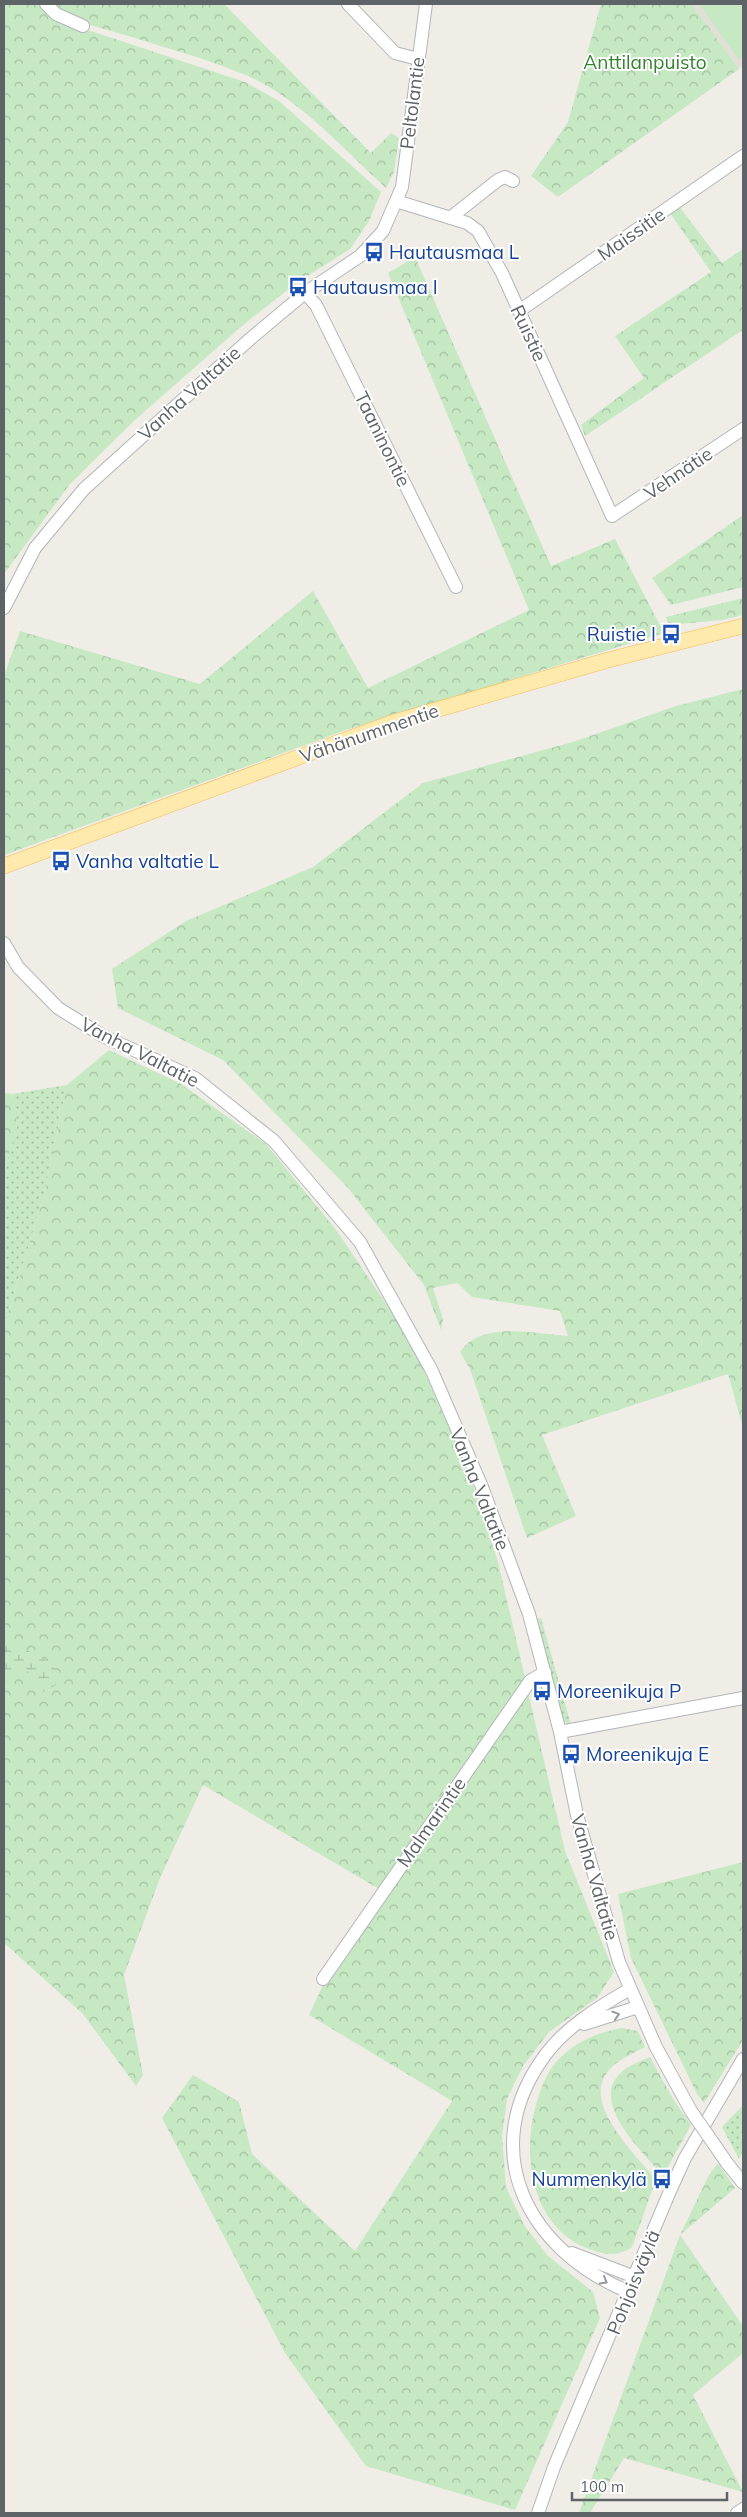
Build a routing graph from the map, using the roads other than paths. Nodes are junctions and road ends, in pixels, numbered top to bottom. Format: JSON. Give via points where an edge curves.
{"nodes":[{"id":1,"x":46,"y":4,"type":"edge"},
{"id":2,"x":348,"y":4,"type":"edge"},
{"id":3,"x":426,"y":4,"type":"edge"},
{"id":4,"x":83,"y":26,"type":"dead end"},
{"id":5,"x":418,"y":59,"type":"junction"},
{"id":6,"x":743,"y":156,"type":"edge"},
{"id":7,"x":513,"y":181,"type":"dead end"},
{"id":8,"x":396,"y":202,"type":"junction"},
{"id":9,"x":450,"y":218,"type":"junction"},
{"id":10,"x":305,"y":293,"type":"junction"},
{"id":11,"x":519,"y":311,"type":"junction"},
{"id":12,"x":743,"y":429,"type":"edge"},
{"id":13,"x":612,"y":516,"type":"joint"},
{"id":14,"x":456,"y":587,"type":"dead end"},
{"id":15,"x":4,"y":608,"type":"edge"},
{"id":16,"x":743,"y":626,"type":"edge"},
{"id":17,"x":4,"y":866,"type":"edge"},
{"id":18,"x":4,"y":943,"type":"edge"},
{"id":19,"x":545,"y":1672,"type":"junction"},
{"id":20,"x":743,"y":1698,"type":"edge"},
{"id":21,"x":560,"y":1732,"type":"junction"},
{"id":22,"x":323,"y":1978,"type":"dead end"},
{"id":23,"x":630,"y":1989,"type":"junction"},
{"id":24,"x":638,"y":2007,"type":"junction"},
{"id":25,"x":562,"y":2036,"type":"junction"},
{"id":26,"x":743,"y":2058,"type":"edge"},
{"id":27,"x":743,"y":2184,"type":"edge"},
{"id":28,"x":555,"y":2242,"type":"junction"},
{"id":29,"x":635,"y":2277,"type":"junction"},
{"id":30,"x":629,"y":2292,"type":"junction"},
{"id":31,"x":743,"y":2509,"type":"edge"},
{"id":32,"x":538,"y":2513,"type":"edge"},
{"id":33,"x":737,"y":2513,"type":"edge"}],
"edges":[{"from":1,"to":4,"type":"street","via":[[56,14]]},
{"from":2,"to":5,"type":"street","via":[[395,53]]},
{"from":3,"to":5,"type":"street","name":"Peltolantie"},
{"from":5,"to":8,"type":"street","name":"Peltolantie","via":[[402,187]]},
{"from":6,"to":11,"type":"street","name":"Maissitie"},
{"from":7,"to":9,"type":"street","via":[[505,177],[498,180]]},
{"from":8,"to":9,"type":"street","name":"Ruistie"},
{"from":8,"to":10,"type":"street","name":"Vanha Valtatie","via":[[383,231],[360,256]]},
{"from":9,"to":11,"type":"street","name":"Ruistie","via":[[467,223],[478,231]]},
{"from":10,"to":14,"type":"street","name":"Taaninontie","via":[[316,305]]},
{"from":10,"to":15,"type":"street","name":"Vanha Valtatie","via":[[205,378],[84,489],[35,548]]},
{"from":11,"to":13,"type":"street","name":"Ruistie"},
{"from":12,"to":13,"type":"street","name":"Vehnätie"},
{"from":16,"to":17,"type":"main road","name":"Vähänummentie","via":[[608,660],[391,723]]},
{"from":18,"to":19,"type":"street","name":"Vanha Valtatie","via":[[18,967],[58,1008],[103,1036],[195,1078],[274,1141],[360,1242],[432,1371],[482,1487],[529,1614]]},
{"from":19,"to":21,"type":"street","name":"Vanha Valtatie"},
{"from":19,"to":22,"type":"street","name":"Malmarintie","via":[[530,1681]]},
{"from":20,"to":21,"type":"street"},
{"from":21,"to":23,"type":"street","name":"Vanha Valtatie","via":[[576,1815]]},
{"from":23,"to":24,"type":"street","name":"Vanha Valtatie"},
{"from":23,"to":25,"type":"street"},
{"from":25,"to":24,"type":"street","one_way":true,"via":[[590,2022]]},
{"from":24,"to":27,"type":"street","name":"Vanha Valtatie","bridge":true,"via":[[691,2111]]},
{"from":25,"to":28,"type":"street","via":[[546,2053],[524,2090],[513,2133],[515,2174],[522,2197]]},
{"from":26,"to":29,"type":"street","name":"Pohjoisväylä","via":[[685,2158]]},
{"from":28,"to":29,"type":"street","via":[[576,2255]]},
{"from":28,"to":30,"type":"street","one_way":true,"via":[[589,2272]]},
{"from":29,"to":30,"type":"street","name":"Pohjoisväylä"},
{"from":30,"to":32,"type":"street","name":"Pohjoisväylä","via":[[554,2467]]},
{"from":31,"to":33,"type":"street"}]}
